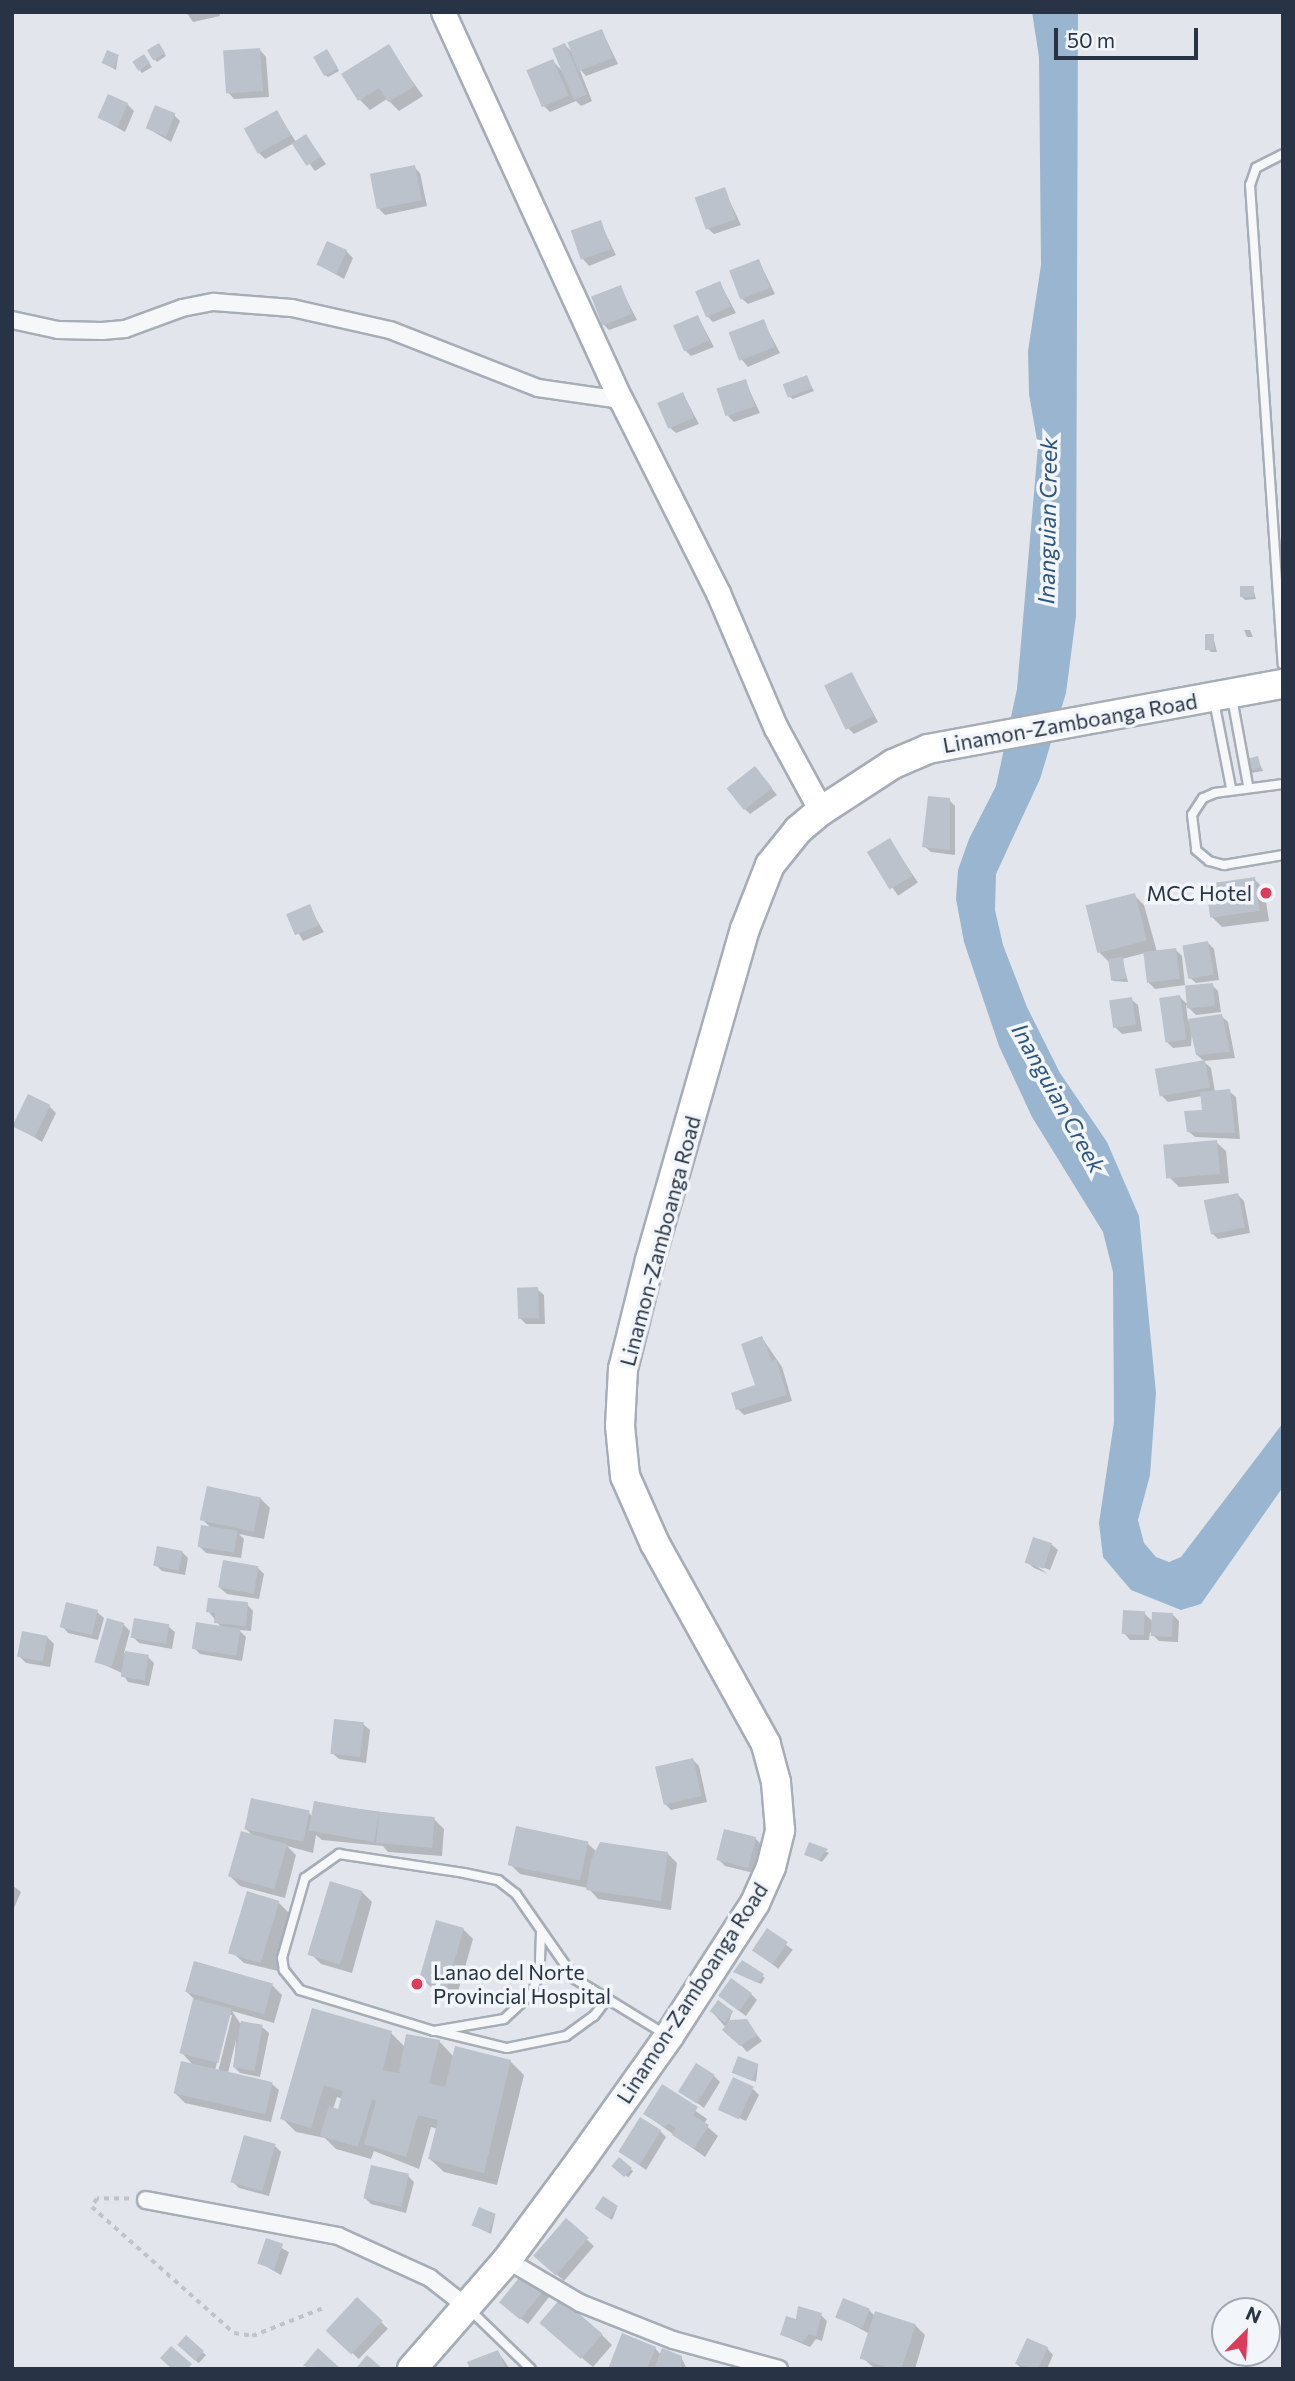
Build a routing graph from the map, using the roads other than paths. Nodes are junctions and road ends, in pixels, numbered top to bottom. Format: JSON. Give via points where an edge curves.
{"nodes":[{"id":1,"x":443,"y":12,"type":"edge"},
{"id":2,"x":1283,"y":154,"type":"edge"},
{"id":3,"x":12,"y":320,"type":"edge"},
{"id":4,"x":621,"y":400,"type":"junction"},
{"id":5,"x":1278,"y":555,"type":"edge"},
{"id":6,"x":1283,"y":664,"type":"edge"},
{"id":7,"x":1283,"y":684,"type":"edge"},
{"id":8,"x":1223,"y":696,"type":"junction"},
{"id":9,"x":1283,"y":784,"type":"edge"},
{"id":10,"x":1248,"y":785,"type":"junction"},
{"id":11,"x":1231,"y":788,"type":"junction"},
{"id":12,"x":821,"y":811,"type":"junction"},
{"id":13,"x":1283,"y":855,"type":"edge"},
{"id":14,"x":541,"y":1932,"type":"junction"},
{"id":15,"x":606,"y":2000,"type":"junction"},
{"id":16,"x":435,"y":2031,"type":"junction"},
{"id":17,"x":669,"y":2036,"type":"junction"},
{"id":18,"x":146,"y":2200,"type":"road end"},
{"id":19,"x":507,"y":2260,"type":"junction"},
{"id":20,"x":467,"y":2307,"type":"junction"},
{"id":21,"x":412,"y":2369,"type":"edge"},
{"id":22,"x":531,"y":2369,"type":"edge"},
{"id":23,"x":779,"y":2369,"type":"edge"}],
"edges":[{"from":1,"to":4,"type":"street"},
{"from":2,"to":5,"type":"lane","via":[[1256,168],[1250,185]]},
{"from":3,"to":4,"type":"street","via":[[58,330],[102,331],[125,329],[215,302],[281,306],[390,330],[538,388]]},
{"from":4,"to":12,"type":"street","via":[[718,593],[776,728]]},
{"from":5,"to":6,"type":"lane"},
{"from":7,"to":8,"type":"highway","name":"Linamon-Zamboanga Road"},
{"from":8,"to":10,"type":"lane"},
{"from":8,"to":11,"type":"lane"},
{"from":8,"to":12,"type":"highway","name":"Linamon-Zamboanga Road","via":[[957,741],[893,764]]},
{"from":9,"to":10,"type":"lane"},
{"from":10,"to":11,"type":"lane"},
{"from":11,"to":13,"type":"lane","via":[[1203,798],[1195,806],[1192,815],[1200,855],[1224,865]]},
{"from":12,"to":17,"type":"highway","name":"Linamon-Zamboanga Road","via":[[783,846],[756,899],[650,1260],[623,1369],[620,1426],[625,1476],[654,1544],[766,1744],[780,1830],[766,1879]]},
{"from":14,"to":15,"type":"lane","via":[[575,1979]]},
{"from":14,"to":16,"type":"lane","via":[[540,1970],[532,1993],[504,2019]]},
{"from":14,"to":16,"type":"lane","via":[[516,1894],[498,1880],[356,1854],[339,1854],[314,1868],[299,1890],[282,1958],[292,1982],[312,1995]]},
{"from":15,"to":16,"type":"lane","via":[[594,2016],[566,2036],[508,2048]]},
{"from":15,"to":17,"type":"lane"},
{"from":17,"to":19,"type":"highway","name":"Linamon-Zamboanga Road"},
{"from":18,"to":20,"type":"street","via":[[338,2236],[430,2278]]},
{"from":19,"to":20,"type":"highway","name":"Linamon-Zamboanga Road"},
{"from":19,"to":23,"type":"street","via":[[580,2303],[650,2331]]},
{"from":20,"to":21,"type":"highway","name":"Linamon-Zamboanga Road"},
{"from":20,"to":22,"type":"lane"}]}
